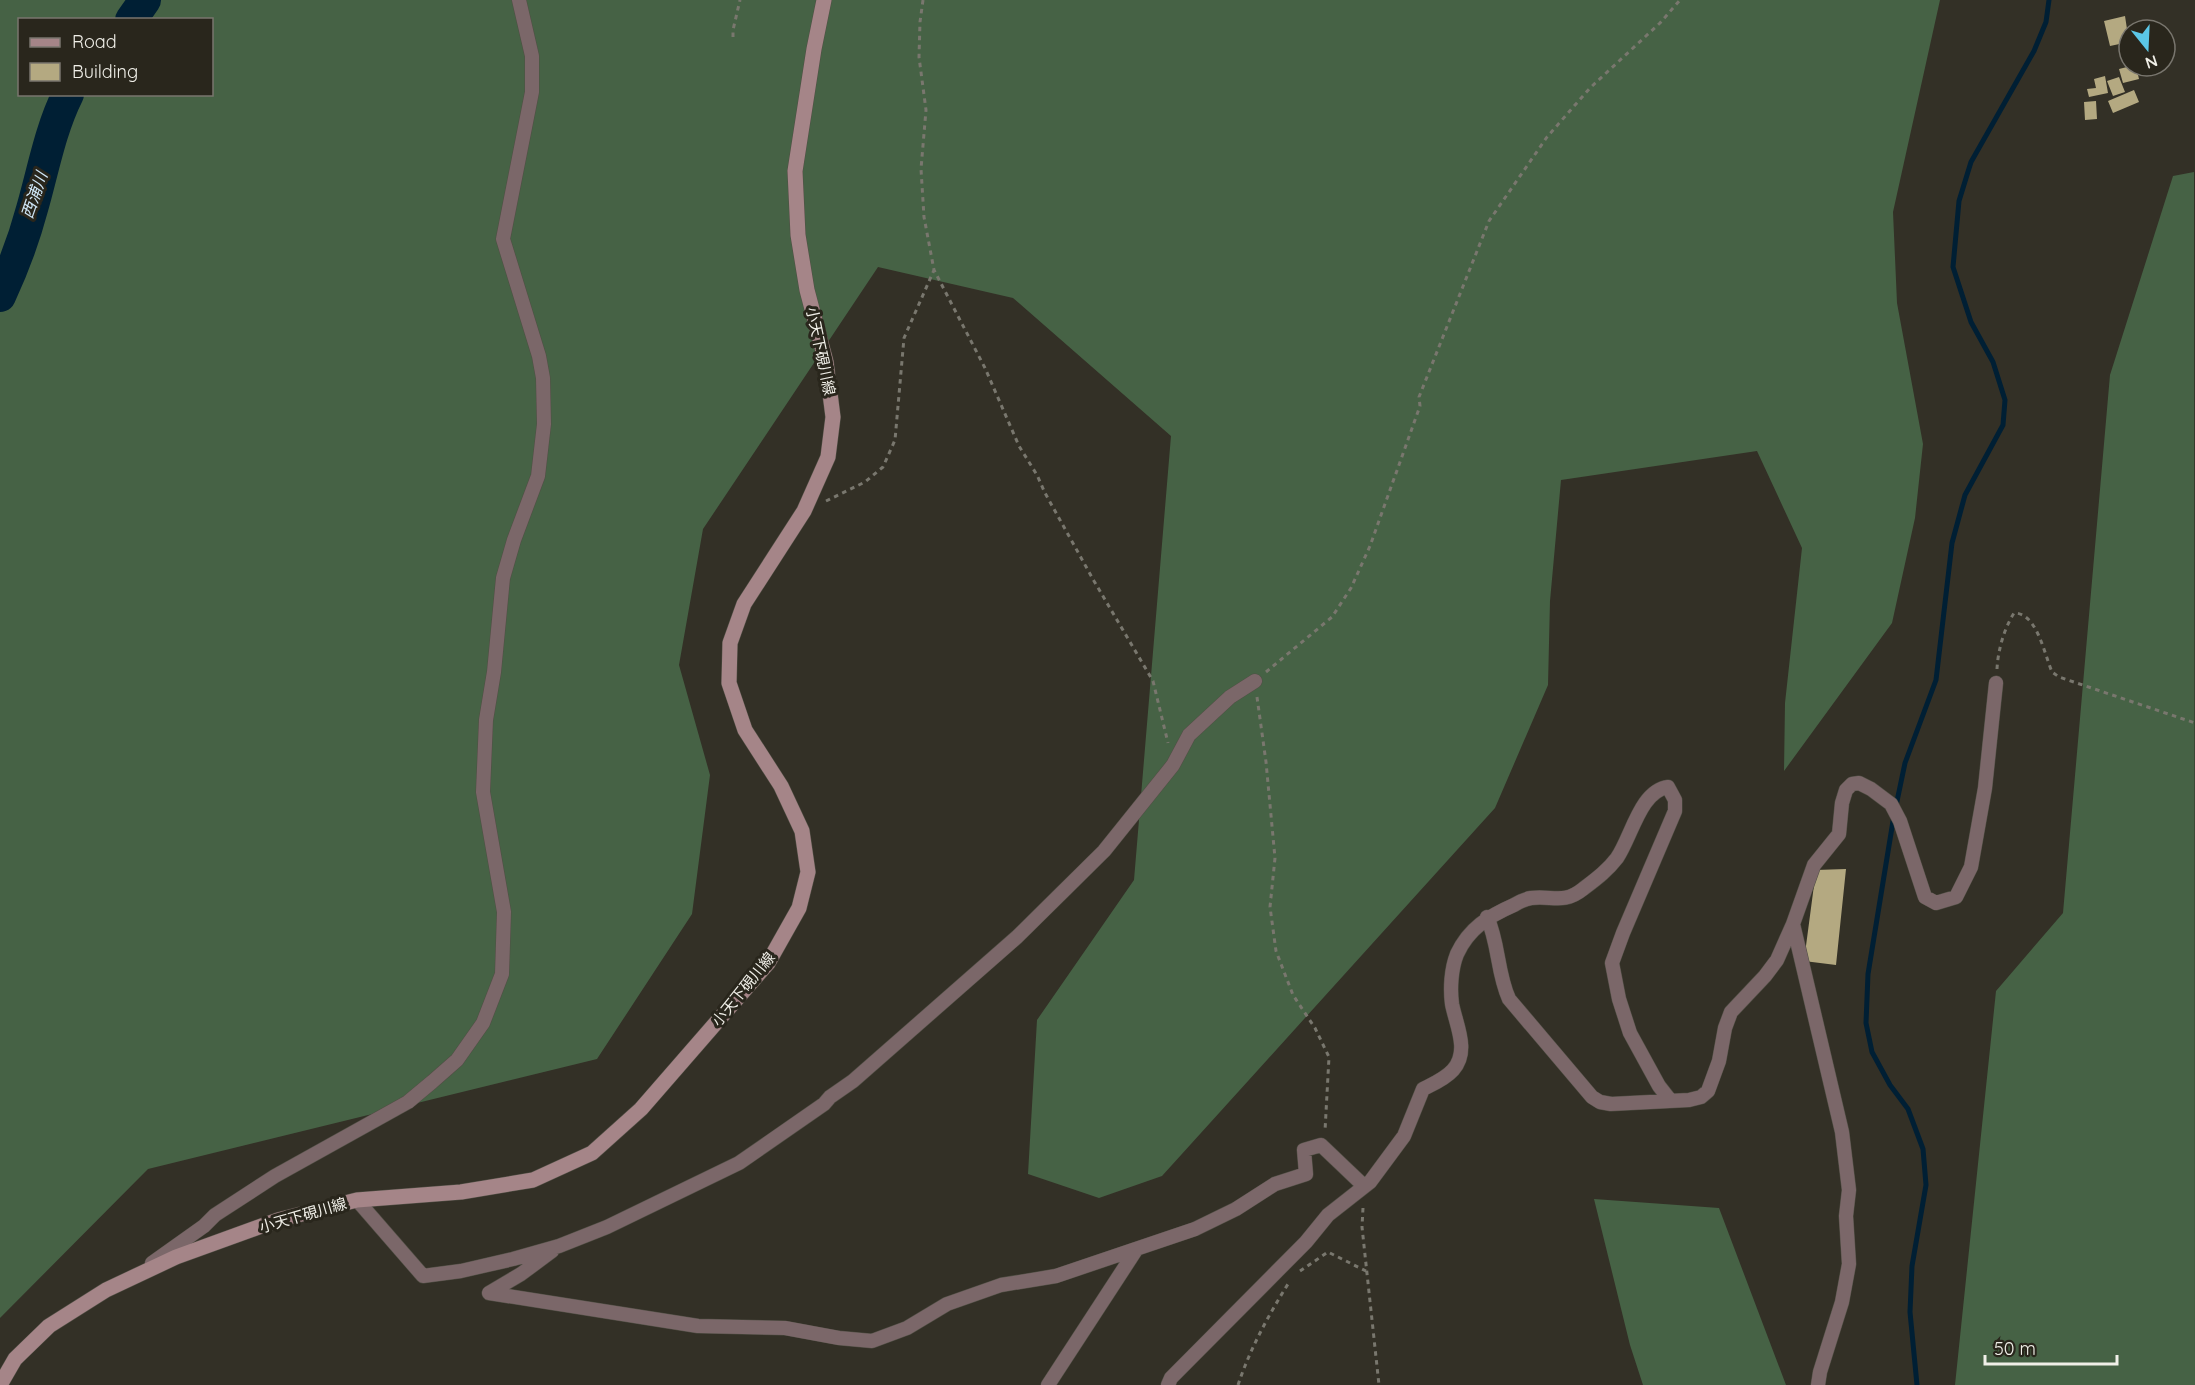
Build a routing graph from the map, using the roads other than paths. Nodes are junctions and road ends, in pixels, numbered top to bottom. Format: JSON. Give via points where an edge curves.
{"nodes":[{"id":1,"x":519,"y":0,"type":"edge"},
{"id":2,"x":824,"y":0,"type":"edge"},
{"id":3,"x":1255,"y":681,"type":"road end"},
{"id":4,"x":1996,"y":683,"type":"road end"},
{"id":5,"x":1487,"y":917,"type":"junction"},
{"id":6,"x":1793,"y":924,"type":"junction"},
{"id":7,"x":1670,"y":1101,"type":"junction"},
{"id":8,"x":1364,"y":1186,"type":"junction"},
{"id":9,"x":357,"y":1200,"type":"junction"},
{"id":10,"x":559,"y":1246,"type":"junction"},
{"id":11,"x":1136,"y":1250,"type":"junction"},
{"id":12,"x":106,"y":1290,"type":"junction"},
{"id":13,"x":0,"y":1385,"type":"edge"},
{"id":14,"x":1048,"y":1385,"type":"edge"},
{"id":15,"x":1168,"y":1385,"type":"edge"},
{"id":16,"x":1818,"y":1385,"type":"edge"}],
"edges":[{"from":1,"to":12,"type":"street","via":[[532,56],[532,92],[503,239],[539,356],[544,424],[538,476],[503,578],[486,720],[483,792],[504,912],[502,974],[483,1023],[457,1060],[408,1102],[275,1176],[215,1215],[158,1260]]},
{"from":2,"to":9,"type":"main road","name":"小天下硯川線","via":[[795,171],[798,235],[807,290],[826,362],[833,417],[828,457],[804,511],[744,604],[730,644],[729,683],[745,730],[802,831],[808,872],[799,908],[768,963],[640,1109],[592,1153],[533,1180],[461,1192]]},
{"from":3,"to":10,"type":"street","via":[[1230,697],[1189,735],[1173,765],[1104,851],[1017,937],[824,1104],[739,1163],[648,1209]]},
{"from":4,"to":6,"type":"street","via":[[1985,788],[1971,867],[1956,897],[1936,903],[1925,897],[1892,804],[1871,789],[1852,784],[1842,803],[1839,834],[1814,865]]},
{"from":5,"to":7,"type":"street","via":[[1509,999],[1592,1097],[1611,1104]]},
{"from":5,"to":7,"type":"street","via":[[1530,898],[1560,900],[1579,893],[1618,856],[1650,795],[1668,787],[1675,800],[1675,811],[1612,963],[1630,1033]]},
{"from":5,"to":8,"type":"street","via":[[1466,938],[1452,975],[1452,1003],[1462,1052],[1459,1061],[1446,1077],[1423,1089],[1404,1136]]},
{"from":6,"to":7,"type":"street","via":[[1777,960],[1731,1012],[1708,1091],[1689,1101]]},
{"from":6,"to":16,"type":"street","via":[[1842,1132],[1849,1190],[1849,1264]]},
{"from":8,"to":11,"type":"street","via":[[1321,1145],[1304,1150],[1306,1174],[1275,1184],[1195,1229]]},
{"from":8,"to":15,"type":"street","via":[[1328,1215]]},
{"from":9,"to":10,"type":"street","via":[[423,1276],[502,1262]]},
{"from":9,"to":12,"type":"main road","name":"小天下硯川線","via":[[278,1220],[176,1257]]},
{"from":10,"to":11,"type":"street","via":[[489,1293],[698,1326],[785,1328],[872,1341],[908,1328],[946,1305],[1001,1285],[1056,1276]]},
{"from":11,"to":14,"type":"street"},
{"from":12,"to":13,"type":"main road","name":"小天下硯川線","via":[[49,1326],[15,1359]]}]}
